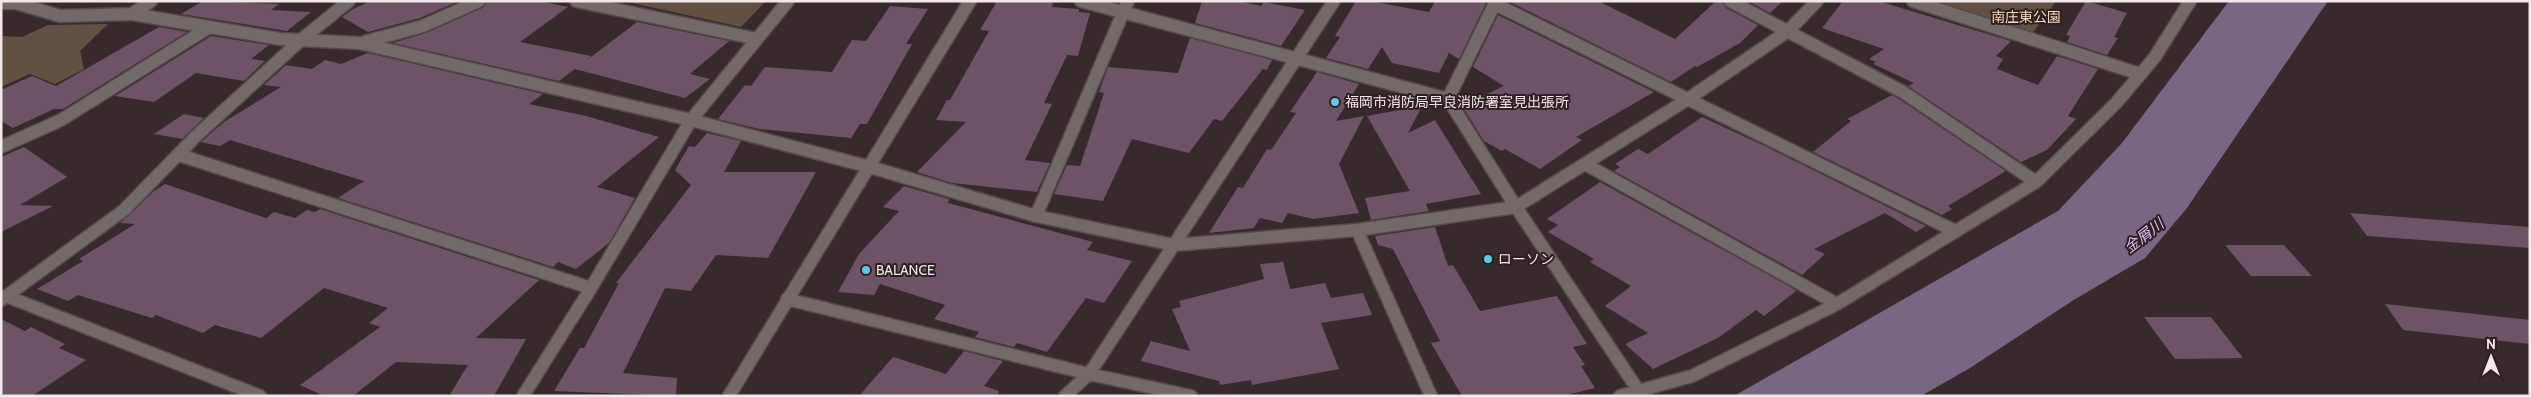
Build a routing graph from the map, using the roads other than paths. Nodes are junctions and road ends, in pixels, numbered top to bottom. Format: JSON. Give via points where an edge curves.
{"nodes":[{"id":1,"x":151,"y":1,"type":"edge"},
{"id":2,"x":349,"y":1,"type":"edge"},
{"id":3,"x":479,"y":1,"type":"edge"},
{"id":4,"x":576,"y":1,"type":"edge"},
{"id":5,"x":788,"y":1,"type":"edge"},
{"id":6,"x":970,"y":1,"type":"edge"},
{"id":7,"x":1081,"y":1,"type":"edge"},
{"id":8,"x":1334,"y":1,"type":"edge"},
{"id":9,"x":1730,"y":1,"type":"edge"},
{"id":10,"x":1817,"y":1,"type":"edge"},
{"id":11,"x":1913,"y":1,"type":"edge"},
{"id":12,"x":2190,"y":1,"type":"edge"},
{"id":13,"x":18,"y":2,"type":"edge"},
{"id":14,"x":1,"y":3,"type":"edge"},
{"id":15,"x":1495,"y":3,"type":"edge"},
{"id":16,"x":1125,"y":6,"type":"edge"},
{"id":17,"x":1,"y":14,"type":"edge"},
{"id":18,"x":132,"y":14,"type":"junction"},
{"id":19,"x":208,"y":28,"type":"junction"},
{"id":20,"x":1788,"y":31,"type":"junction"},
{"id":21,"x":302,"y":39,"type":"junction"},
{"id":22,"x":757,"y":39,"type":"junction"},
{"id":23,"x":359,"y":43,"type":"junction"},
{"id":24,"x":1296,"y":58,"type":"junction"},
{"id":25,"x":2140,"y":74,"type":"junction"},
{"id":26,"x":1448,"y":98,"type":"junction"},
{"id":27,"x":1688,"y":99,"type":"junction"},
{"id":28,"x":691,"y":120,"type":"junction"},
{"id":29,"x":1,"y":147,"type":"edge"},
{"id":30,"x":179,"y":154,"type":"junction"},
{"id":31,"x":1585,"y":164,"type":"junction"},
{"id":32,"x":870,"y":167,"type":"junction"},
{"id":33,"x":2036,"y":182,"type":"junction"},
{"id":34,"x":1516,"y":207,"type":"junction"},
{"id":35,"x":1036,"y":216,"type":"junction"},
{"id":36,"x":1358,"y":230,"type":"junction"},
{"id":37,"x":1955,"y":232,"type":"junction"},
{"id":38,"x":1174,"y":245,"type":"junction"},
{"id":39,"x":591,"y":288,"type":"junction"},
{"id":40,"x":4,"y":298,"type":"edge"},
{"id":41,"x":787,"y":299,"type":"junction"},
{"id":42,"x":1837,"y":304,"type":"junction"},
{"id":43,"x":1089,"y":374,"type":"junction"},
{"id":44,"x":1641,"y":394,"type":"edge"},
{"id":45,"x":260,"y":396,"type":"edge"},
{"id":46,"x":523,"y":396,"type":"edge"},
{"id":47,"x":729,"y":396,"type":"edge"},
{"id":48,"x":1065,"y":396,"type":"edge"},
{"id":49,"x":1191,"y":396,"type":"edge"},
{"id":50,"x":1431,"y":396,"type":"edge"},
{"id":51,"x":1620,"y":396,"type":"edge"}],
"edges":[{"from":1,"to":18,"type":"street"},
{"from":2,"to":21,"type":"street"},
{"from":3,"to":23,"type":"street","via":[[389,38]]},
{"from":4,"to":22,"type":"street"},
{"from":5,"to":22,"type":"street"},
{"from":6,"to":32,"type":"street"},
{"from":7,"to":16,"type":"street"},
{"from":8,"to":24,"type":"street"},
{"from":9,"to":20,"type":"street"},
{"from":10,"to":20,"type":"street"},
{"from":11,"to":25,"type":"street"},
{"from":12,"to":25,"type":"street","via":[[2155,57]]},
{"from":13,"to":14,"type":"street"},
{"from":13,"to":17,"type":"street"},
{"from":13,"to":18,"type":"street","via":[[60,16]]},
{"from":15,"to":26,"type":"street"},
{"from":15,"to":27,"type":"street"},
{"from":16,"to":24,"type":"street"},
{"from":16,"to":35,"type":"street"},
{"from":18,"to":19,"type":"street"},
{"from":19,"to":21,"type":"street","via":[[280,39]]},
{"from":19,"to":29,"type":"street","via":[[61,120]]},
{"from":20,"to":27,"type":"street"},
{"from":20,"to":33,"type":"street","via":[[1903,92]]},
{"from":21,"to":23,"type":"street"},
{"from":21,"to":30,"type":"street"},
{"from":22,"to":28,"type":"street"},
{"from":23,"to":28,"type":"street"},
{"from":24,"to":26,"type":"street"},
{"from":24,"to":38,"type":"street"},
{"from":25,"to":33,"type":"street","via":[[2116,103]]},
{"from":26,"to":34,"type":"street"},
{"from":27,"to":31,"type":"street"},
{"from":27,"to":37,"type":"street"},
{"from":28,"to":32,"type":"street"},
{"from":28,"to":39,"type":"street"},
{"from":30,"to":39,"type":"street"},
{"from":30,"to":40,"type":"street","via":[[124,210]]},
{"from":31,"to":34,"type":"street"},
{"from":31,"to":42,"type":"street"},
{"from":32,"to":35,"type":"street"},
{"from":32,"to":41,"type":"street"},
{"from":33,"to":37,"type":"street"},
{"from":34,"to":36,"type":"street"},
{"from":34,"to":44,"type":"street"},
{"from":35,"to":38,"type":"street"},
{"from":36,"to":38,"type":"street"},
{"from":36,"to":50,"type":"street"},
{"from":37,"to":42,"type":"street"},
{"from":38,"to":43,"type":"street"},
{"from":39,"to":46,"type":"street"},
{"from":40,"to":45,"type":"street"},
{"from":41,"to":43,"type":"street"},
{"from":41,"to":47,"type":"street"},
{"from":42,"to":44,"type":"street","via":[[1692,376]]},
{"from":43,"to":48,"type":"street"},
{"from":43,"to":49,"type":"street"},
{"from":44,"to":51,"type":"street"}]}
